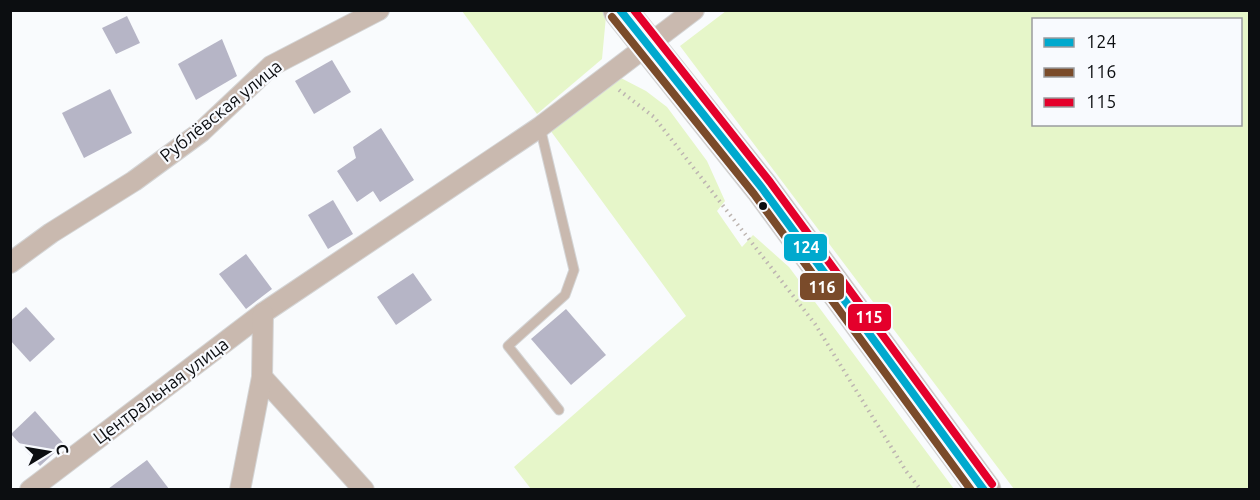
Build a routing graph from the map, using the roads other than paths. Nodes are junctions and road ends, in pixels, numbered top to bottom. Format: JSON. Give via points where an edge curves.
{"nodes":[{"id":1,"x":379,"y":10,"type":"edge"},
{"id":2,"x":620,"y":10,"type":"edge"},
{"id":3,"x":694,"y":10,"type":"edge"},
{"id":4,"x":646,"y":46,"type":"junction"},
{"id":5,"x":540,"y":127,"type":"junction"},
{"id":6,"x":10,"y":263,"type":"edge"},
{"id":7,"x":263,"y":313,"type":"junction"},
{"id":8,"x":262,"y":377,"type":"junction"},
{"id":9,"x":559,"y":410,"type":"dead end"},
{"id":10,"x":30,"y":489,"type":"edge"},
{"id":11,"x":240,"y":489,"type":"edge"},
{"id":12,"x":364,"y":489,"type":"edge"},
{"id":13,"x":984,"y":489,"type":"edge"}],
"edges":[{"from":1,"to":6,"type":"street","name":"Рублёвская улица","via":[[271,66],[201,132],[134,182]]},
{"from":2,"to":4,"type":"highway"},
{"from":3,"to":4,"type":"street","name":"Центральная улица"},
{"from":4,"to":5,"type":"street","name":"Центральная улица"},
{"from":4,"to":13,"type":"highway","via":[[762,188]]},
{"from":5,"to":7,"type":"street","name":"Центральная улица"},
{"from":5,"to":9,"type":"lane","via":[[574,270],[565,295],[508,346]]},
{"from":7,"to":8,"type":"street"},
{"from":7,"to":10,"type":"street","name":"Центральная улица"},
{"from":8,"to":11,"type":"street"},
{"from":8,"to":12,"type":"street"}]}
